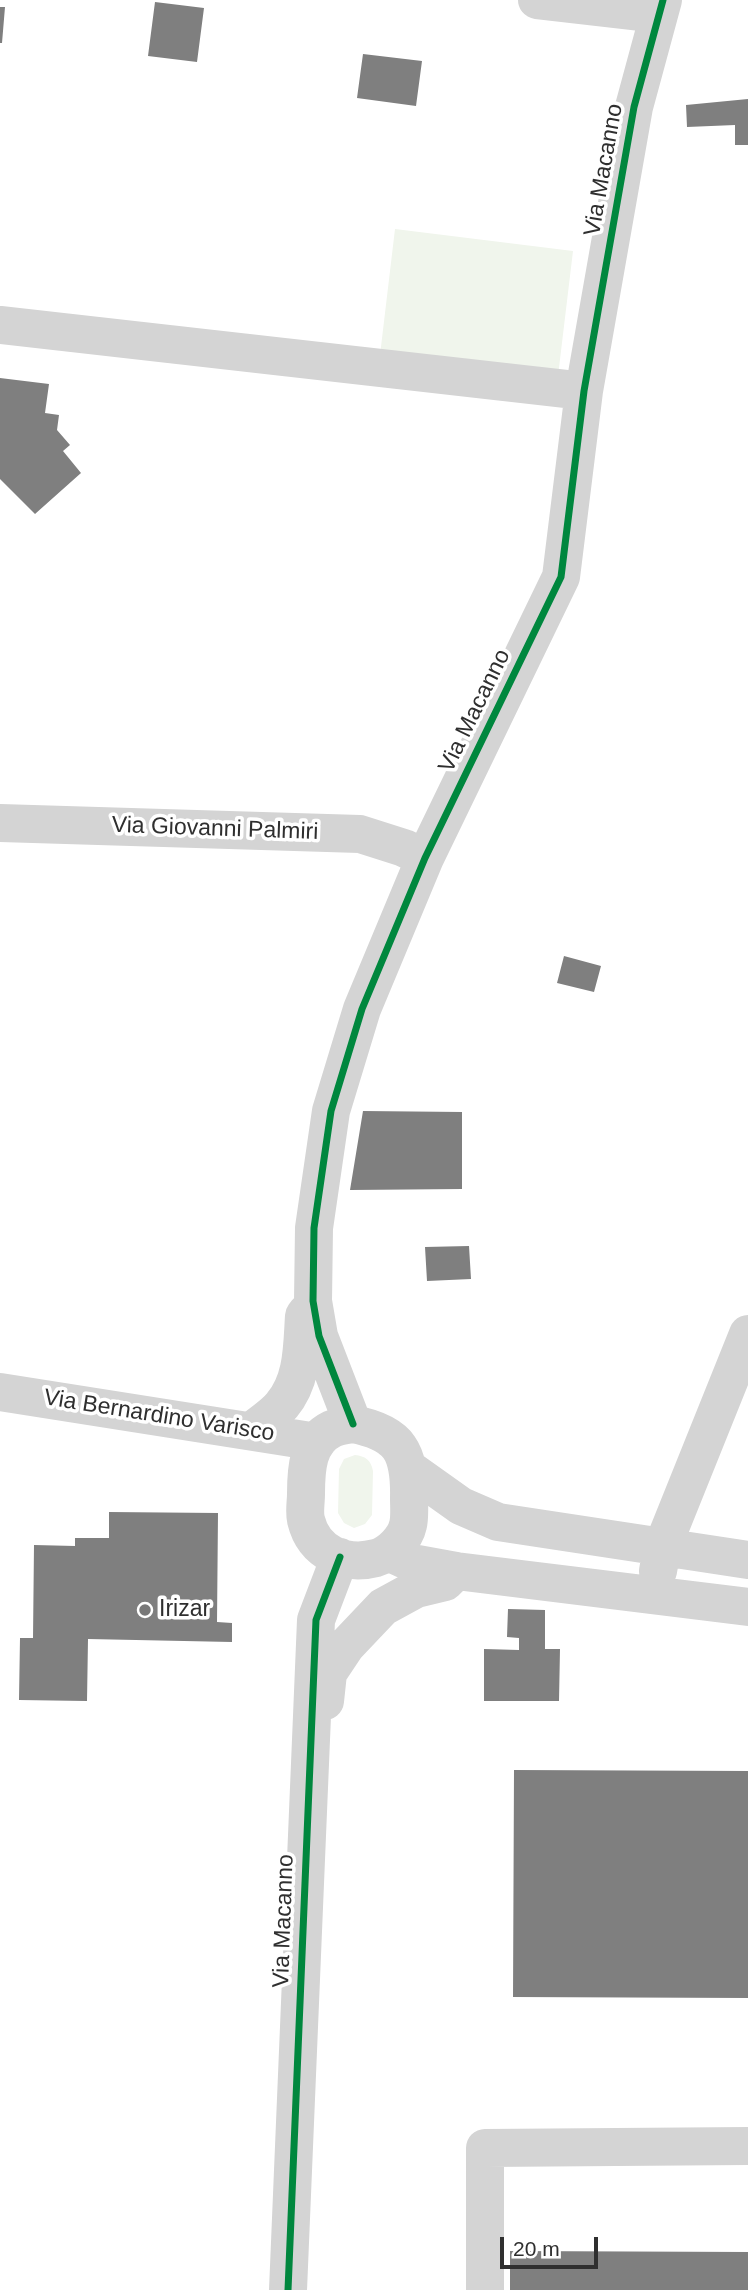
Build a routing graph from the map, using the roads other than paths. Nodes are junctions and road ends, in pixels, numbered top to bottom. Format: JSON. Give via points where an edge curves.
{"nodes":[{"id":1,"x":537,"y":0,"type":"edge"},
{"id":2,"x":661,"y":7,"type":"edge"},
{"id":3,"x":0,"y":325,"type":"edge"},
{"id":4,"x":584,"y":391,"type":"junction"},
{"id":5,"x":0,"y":823,"type":"edge"},
{"id":6,"x":425,"y":858,"type":"junction"},
{"id":7,"x":313,"y":1301,"type":"junction"},
{"id":8,"x":748,"y":1334,"type":"edge"},
{"id":9,"x":0,"y":1392,"type":"edge"},
{"id":10,"x":353,"y":1424,"type":"junction"},
{"id":11,"x":253,"y":1430,"type":"junction"},
{"id":12,"x":317,"y":1441,"type":"junction"},
{"id":13,"x":409,"y":1469,"type":"junction"},
{"id":14,"x":662,"y":1548,"type":"junction"},
{"id":15,"x":388,"y":1552,"type":"junction"},
{"id":16,"x":340,"y":1558,"type":"junction"},
{"id":17,"x":748,"y":1560,"type":"edge"},
{"id":18,"x":456,"y":1572,"type":"junction"},
{"id":19,"x":653,"y":1596,"type":"junction"},
{"id":20,"x":748,"y":1607,"type":"edge"},
{"id":21,"x":310,"y":1749,"type":"junction"},
{"id":22,"x":748,"y":2146,"type":"edge"},
{"id":23,"x":288,"y":2290,"type":"edge"},
{"id":24,"x":485,"y":2290,"type":"edge"}],
"edges":[{"from":1,"to":2,"type":"street","name":"Via Macanno"},
{"from":2,"to":4,"type":"street","name":"Via Macanno","via":[[634,107]]},
{"from":3,"to":4,"type":"street"},
{"from":4,"to":6,"type":"street","name":"Via Macanno","via":[[561,577]]},
{"from":5,"to":6,"type":"street","name":"Via Giovanni Palmiri","via":[[360,834]]},
{"from":6,"to":7,"type":"street","name":"Via Macanno","via":[[362,1009],[331,1111],[314,1228]]},
{"from":7,"to":10,"type":"street","name":"Via Macanno","via":[[319,1336]]},
{"from":7,"to":11,"type":"street","via":[[304,1316],[294,1388],[281,1407]]},
{"from":8,"to":14,"type":"street"},
{"from":9,"to":11,"type":"street","name":"Via Bernardino Varisco"},
{"from":10,"to":12,"type":"street","via":[[332,1429]]},
{"from":10,"to":13,"type":"street","via":[[377,1429],[398,1445]]},
{"from":11,"to":12,"type":"street","name":"Via Bernardino Varisco"},
{"from":12,"to":16,"type":"street","via":[[306,1463],[306,1519],[313,1539],[328,1554]]},
{"from":13,"to":14,"type":"street","via":[[461,1506],[498,1522]]},
{"from":13,"to":15,"type":"street","via":[[408,1525]]},
{"from":14,"to":17,"type":"street"},
{"from":14,"to":19,"type":"street"},
{"from":15,"to":16,"type":"street","via":[[354,1562]]},
{"from":15,"to":18,"type":"street","via":[[412,1563]]},
{"from":16,"to":21,"type":"street","name":"Via Macanno","via":[[316,1620]]},
{"from":18,"to":19,"type":"street"},
{"from":18,"to":21,"type":"street","via":[[445,1582],[416,1589],[383,1607],[346,1646],[328,1673],[323,1727]]},
{"from":19,"to":20,"type":"street"},
{"from":21,"to":23,"type":"street","name":"Via Macanno"},
{"from":22,"to":24,"type":"street","via":[[485,2148]]}]}
